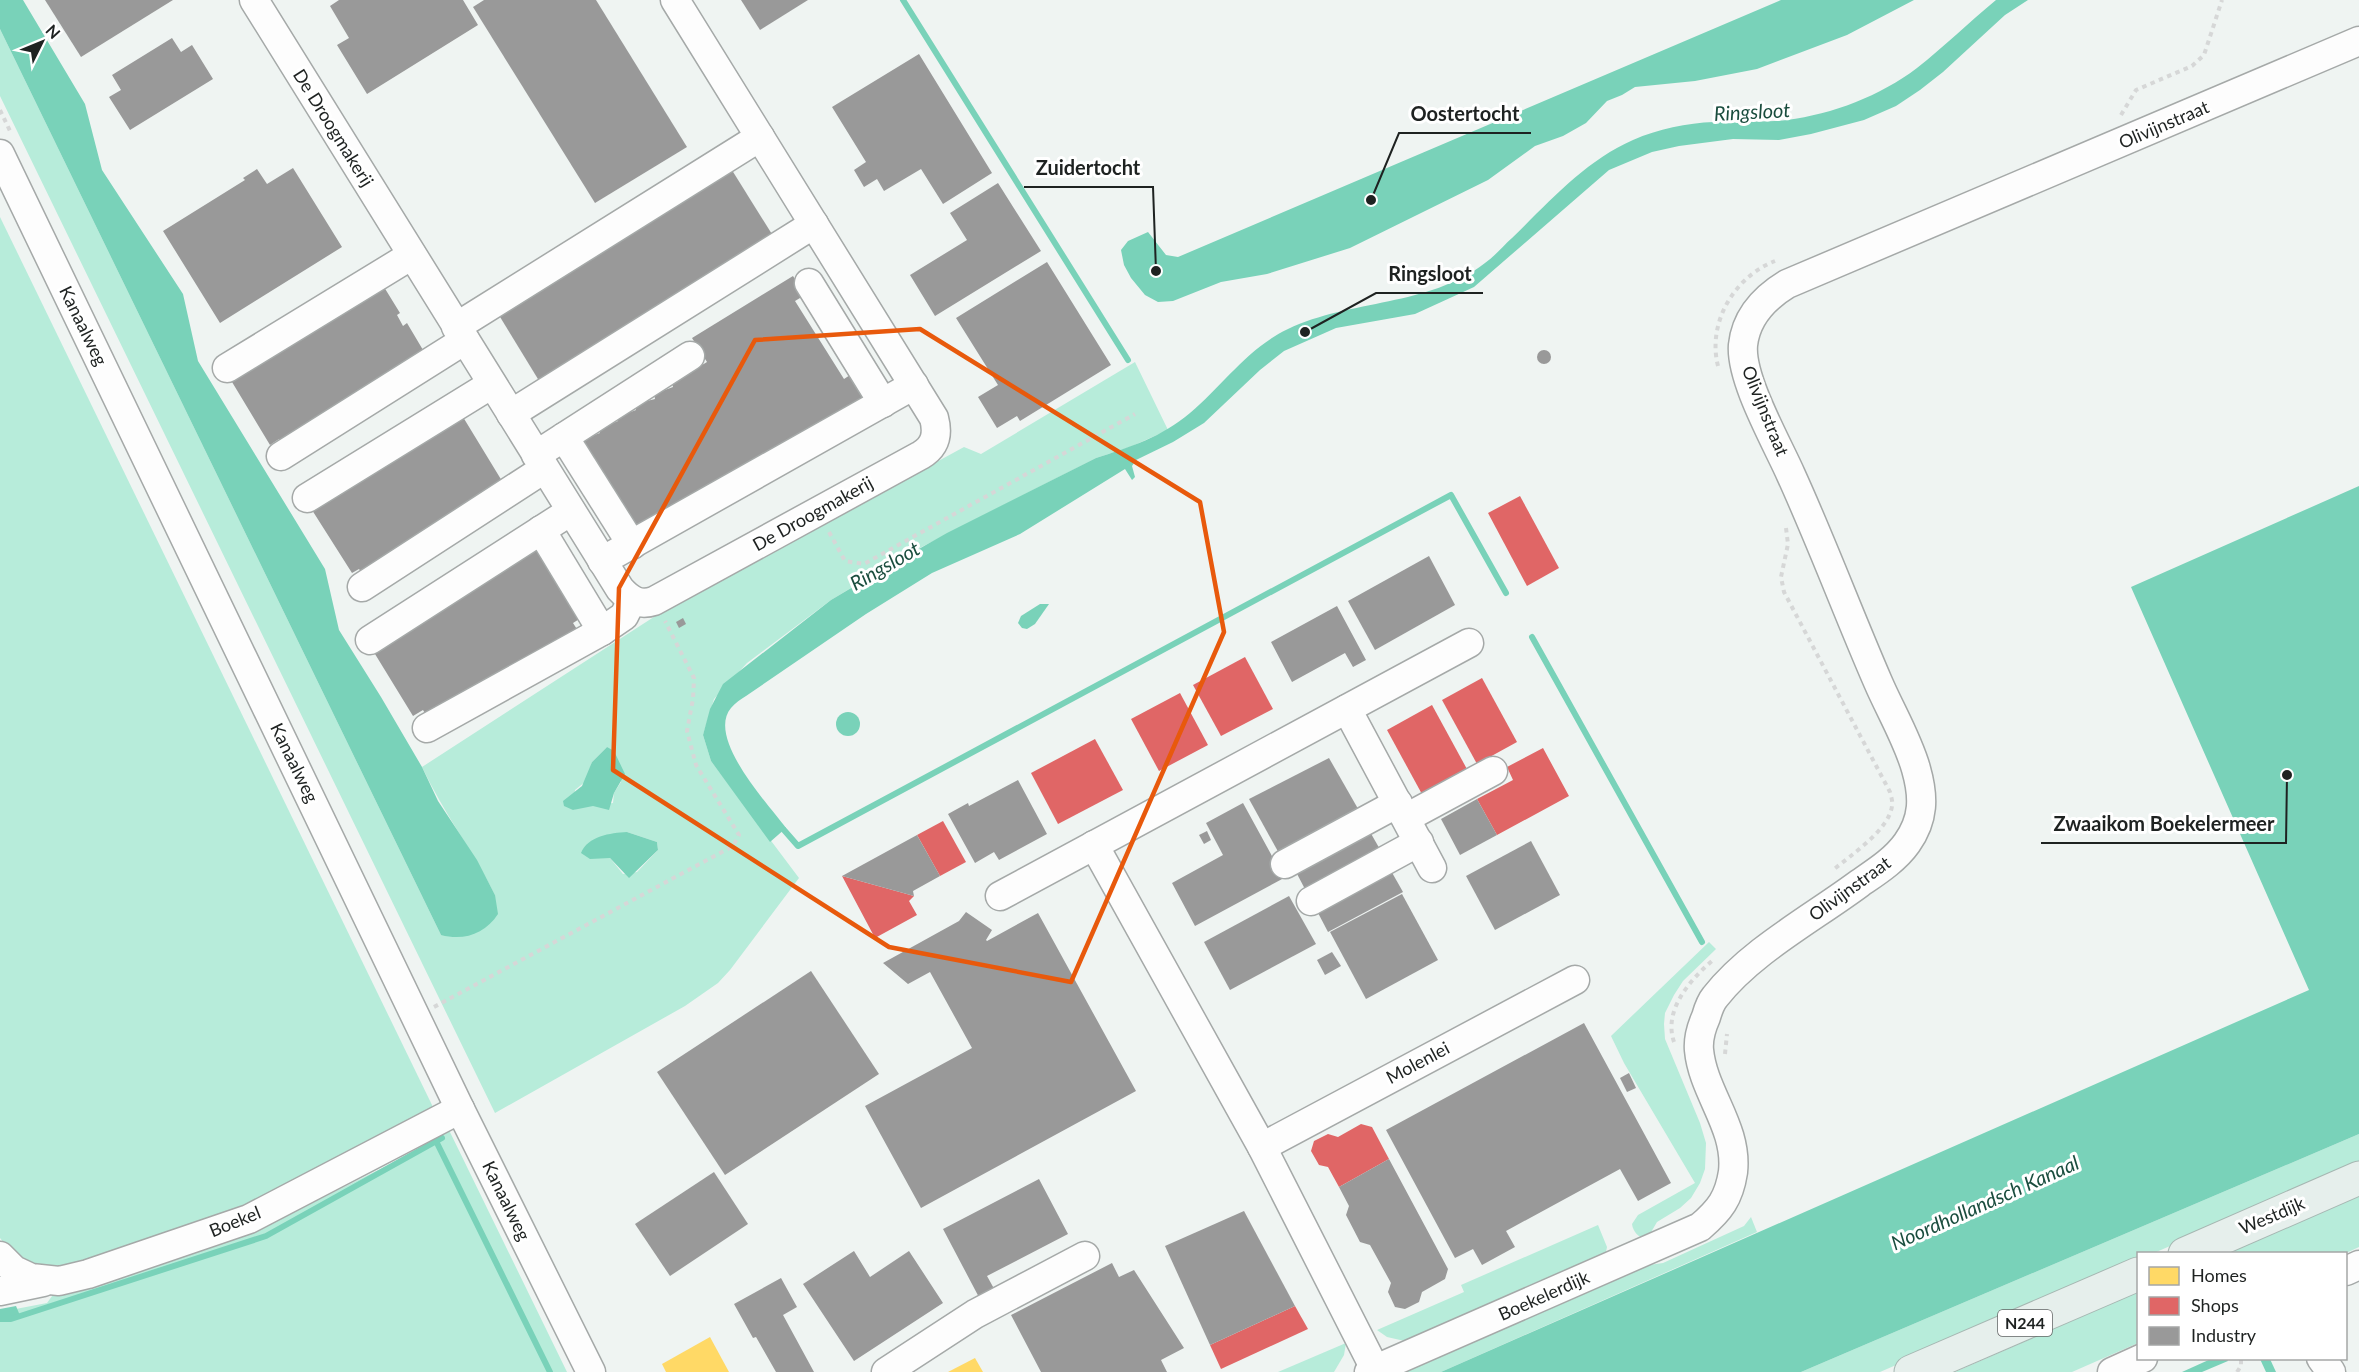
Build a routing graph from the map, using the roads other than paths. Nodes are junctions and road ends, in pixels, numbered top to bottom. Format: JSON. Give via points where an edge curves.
{"nodes":[{"id":1,"x":254,"y":0,"type":"edge"},
{"id":2,"x":675,"y":0,"type":"edge"},
{"id":3,"x":2359,"y":41,"type":"edge"},
{"id":4,"x":760,"y":137,"type":"junction"},
{"id":5,"x":0,"y":154,"type":"edge"},
{"id":6,"x":814,"y":224,"type":"junction"},
{"id":7,"x":412,"y":255,"type":"junction"},
{"id":8,"x":809,"y":283,"type":"dead end"},
{"id":9,"x":868,"y":312,"type":"junction"},
{"id":10,"x":838,"y":331,"type":"junction"},
{"id":11,"x":460,"y":333,"type":"junction"},
{"id":12,"x":690,"y":356,"type":"dead end"},
{"id":13,"x":227,"y":368,"type":"dead end"},
{"id":14,"x":492,"y":384,"type":"junction"},
{"id":15,"x":914,"y":386,"type":"junction"},
{"id":16,"x":883,"y":403,"type":"junction"},
{"id":17,"x":511,"y":414,"type":"junction"},
{"id":18,"x":564,"y":437,"type":"junction"},
{"id":19,"x":281,"y":456,"type":"dead end"},
{"id":20,"x":540,"y":462,"type":"junction"},
{"id":21,"x":307,"y":498,"type":"dead end"},
{"id":22,"x":571,"y":511,"type":"junction"},
{"id":23,"x":541,"y":530,"type":"junction"},
{"id":24,"x":632,"y":545,"type":"junction"},
{"id":25,"x":602,"y":561,"type":"junction"},
{"id":26,"x":362,"y":587,"type":"dead end"},
{"id":27,"x":643,"y":600,"type":"junction"},
{"id":28,"x":602,"y":631,"type":"junction"},
{"id":29,"x":370,"y":640,"type":"dead end"},
{"id":30,"x":1469,"y":643,"type":"dead end"},
{"id":31,"x":1347,"y":709,"type":"junction"},
{"id":32,"x":427,"y":728,"type":"dead end"},
{"id":33,"x":1493,"y":771,"type":"dead end"},
{"id":34,"x":1407,"y":821,"type":"junction"},
{"id":35,"x":1094,"y":846,"type":"junction"},
{"id":36,"x":1285,"y":864,"type":"dead end"},
{"id":37,"x":1432,"y":868,"type":"dead end"},
{"id":38,"x":1000,"y":896,"type":"dead end"},
{"id":39,"x":1311,"y":901,"type":"dead end"},
{"id":40,"x":1575,"y":980,"type":"dead end"},
{"id":41,"x":460,"y":1109,"type":"junction"},
{"id":42,"x":1262,"y":1147,"type":"junction"},
{"id":43,"x":2359,"y":1178,"type":"edge"},
{"id":44,"x":1715,"y":1214,"type":"joint"},
{"id":45,"x":2190,"y":1252,"type":"edge"},
{"id":46,"x":0,"y":1256,"type":"edge"},
{"id":47,"x":1085,"y":1256,"type":"dead end"},
{"id":48,"x":2137,"y":1275,"type":"edge"},
{"id":49,"x":51,"y":1281,"type":"junction"},
{"id":50,"x":0,"y":1291,"type":"edge"},
{"id":51,"x":2141,"y":1360,"type":"edge"},
{"id":52,"x":2321,"y":1360,"type":"edge"},
{"id":53,"x":1372,"y":1371,"type":"edge"},
{"id":54,"x":591,"y":1372,"type":"edge"},
{"id":55,"x":885,"y":1372,"type":"edge"},
{"id":56,"x":1911,"y":1372,"type":"edge"},
{"id":57,"x":2112,"y":1372,"type":"edge"},
{"id":58,"x":2331,"y":1372,"type":"edge"}],
"edges":[{"from":1,"to":7,"type":"street","name":"De Droogmakerij"},
{"from":2,"to":4,"type":"street","name":"De Droogmakerij"},
{"from":3,"to":44,"type":"street","name":"Olivijnstraat","via":[[1787,284],[1759,304],[1751,318],[1743,359],[1752,388],[1916,767],[1923,802],[1917,825],[1892,859],[1780,939],[1725,984],[1711,1002],[1698,1047],[1705,1077],[1730,1135],[1734,1159],[1730,1192]]},
{"from":4,"to":6,"type":"street","name":"De Droogmakerij"},
{"from":4,"to":11,"type":"street"},
{"from":5,"to":41,"type":"street","name":"Kanaalweg"},
{"from":6,"to":9,"type":"street","name":"De Droogmakerij"},
{"from":6,"to":17,"type":"street"},
{"from":7,"to":11,"type":"street","name":"De Droogmakerij"},
{"from":7,"to":13,"type":"street"},
{"from":8,"to":10,"type":"street"},
{"from":9,"to":10,"type":"street"},
{"from":9,"to":15,"type":"street","name":"De Droogmakerij"},
{"from":10,"to":16,"type":"street"},
{"from":11,"to":14,"type":"street","name":"De Droogmakerij"},
{"from":11,"to":19,"type":"street"},
{"from":12,"to":18,"type":"street"},
{"from":14,"to":17,"type":"street","name":"De Droogmakerij"},
{"from":14,"to":21,"type":"street"},
{"from":15,"to":16,"type":"street"},
{"from":15,"to":27,"type":"street","name":"De Droogmakerij","via":[[937,429],[932,446],[921,455]]},
{"from":16,"to":24,"type":"street"},
{"from":17,"to":20,"type":"street","name":"De Droogmakerij"},
{"from":18,"to":20,"type":"street"},
{"from":18,"to":24,"type":"street"},
{"from":20,"to":22,"type":"street","name":"De Droogmakerij"},
{"from":20,"to":26,"type":"street"},
{"from":22,"to":23,"type":"street"},
{"from":22,"to":25,"type":"street","name":"De Droogmakerij"},
{"from":23,"to":28,"type":"street"},
{"from":23,"to":29,"type":"street"},
{"from":24,"to":25,"type":"street"},
{"from":25,"to":27,"type":"street","name":"De Droogmakerij","via":[[620,589]]},
{"from":27,"to":28,"type":"street","name":"De Droogmakerij"},
{"from":28,"to":32,"type":"street","name":"De Droogmakerij"},
{"from":30,"to":31,"type":"street"},
{"from":31,"to":34,"type":"street"},
{"from":31,"to":35,"type":"street"},
{"from":33,"to":34,"type":"street"},
{"from":34,"to":36,"type":"street"},
{"from":34,"to":37,"type":"street"},
{"from":34,"to":39,"type":"street"},
{"from":35,"to":38,"type":"street"},
{"from":35,"to":42,"type":"street"},
{"from":40,"to":42,"type":"street","name":"Molenlei"},
{"from":41,"to":49,"type":"street","name":"Boekel","via":[[249,1219],[88,1275]]},
{"from":41,"to":54,"type":"street","name":"Kanaalweg"},
{"from":42,"to":53,"type":"street"},
{"from":43,"to":45,"type":"main road","name":"Westdijk"},
{"from":44,"to":53,"type":"street","name":"Boekelerdijk","via":[[1700,1227]]},
{"from":46,"to":49,"type":"street","name":"Boekel","via":[[22,1275]]},
{"from":47,"to":55,"type":"street","via":[[975,1314]]},
{"from":48,"to":56,"type":"main road","number":"N244"},
{"from":49,"to":50,"type":"street"},
{"from":51,"to":57,"type":"street"},
{"from":52,"to":58,"type":"street"}]}
